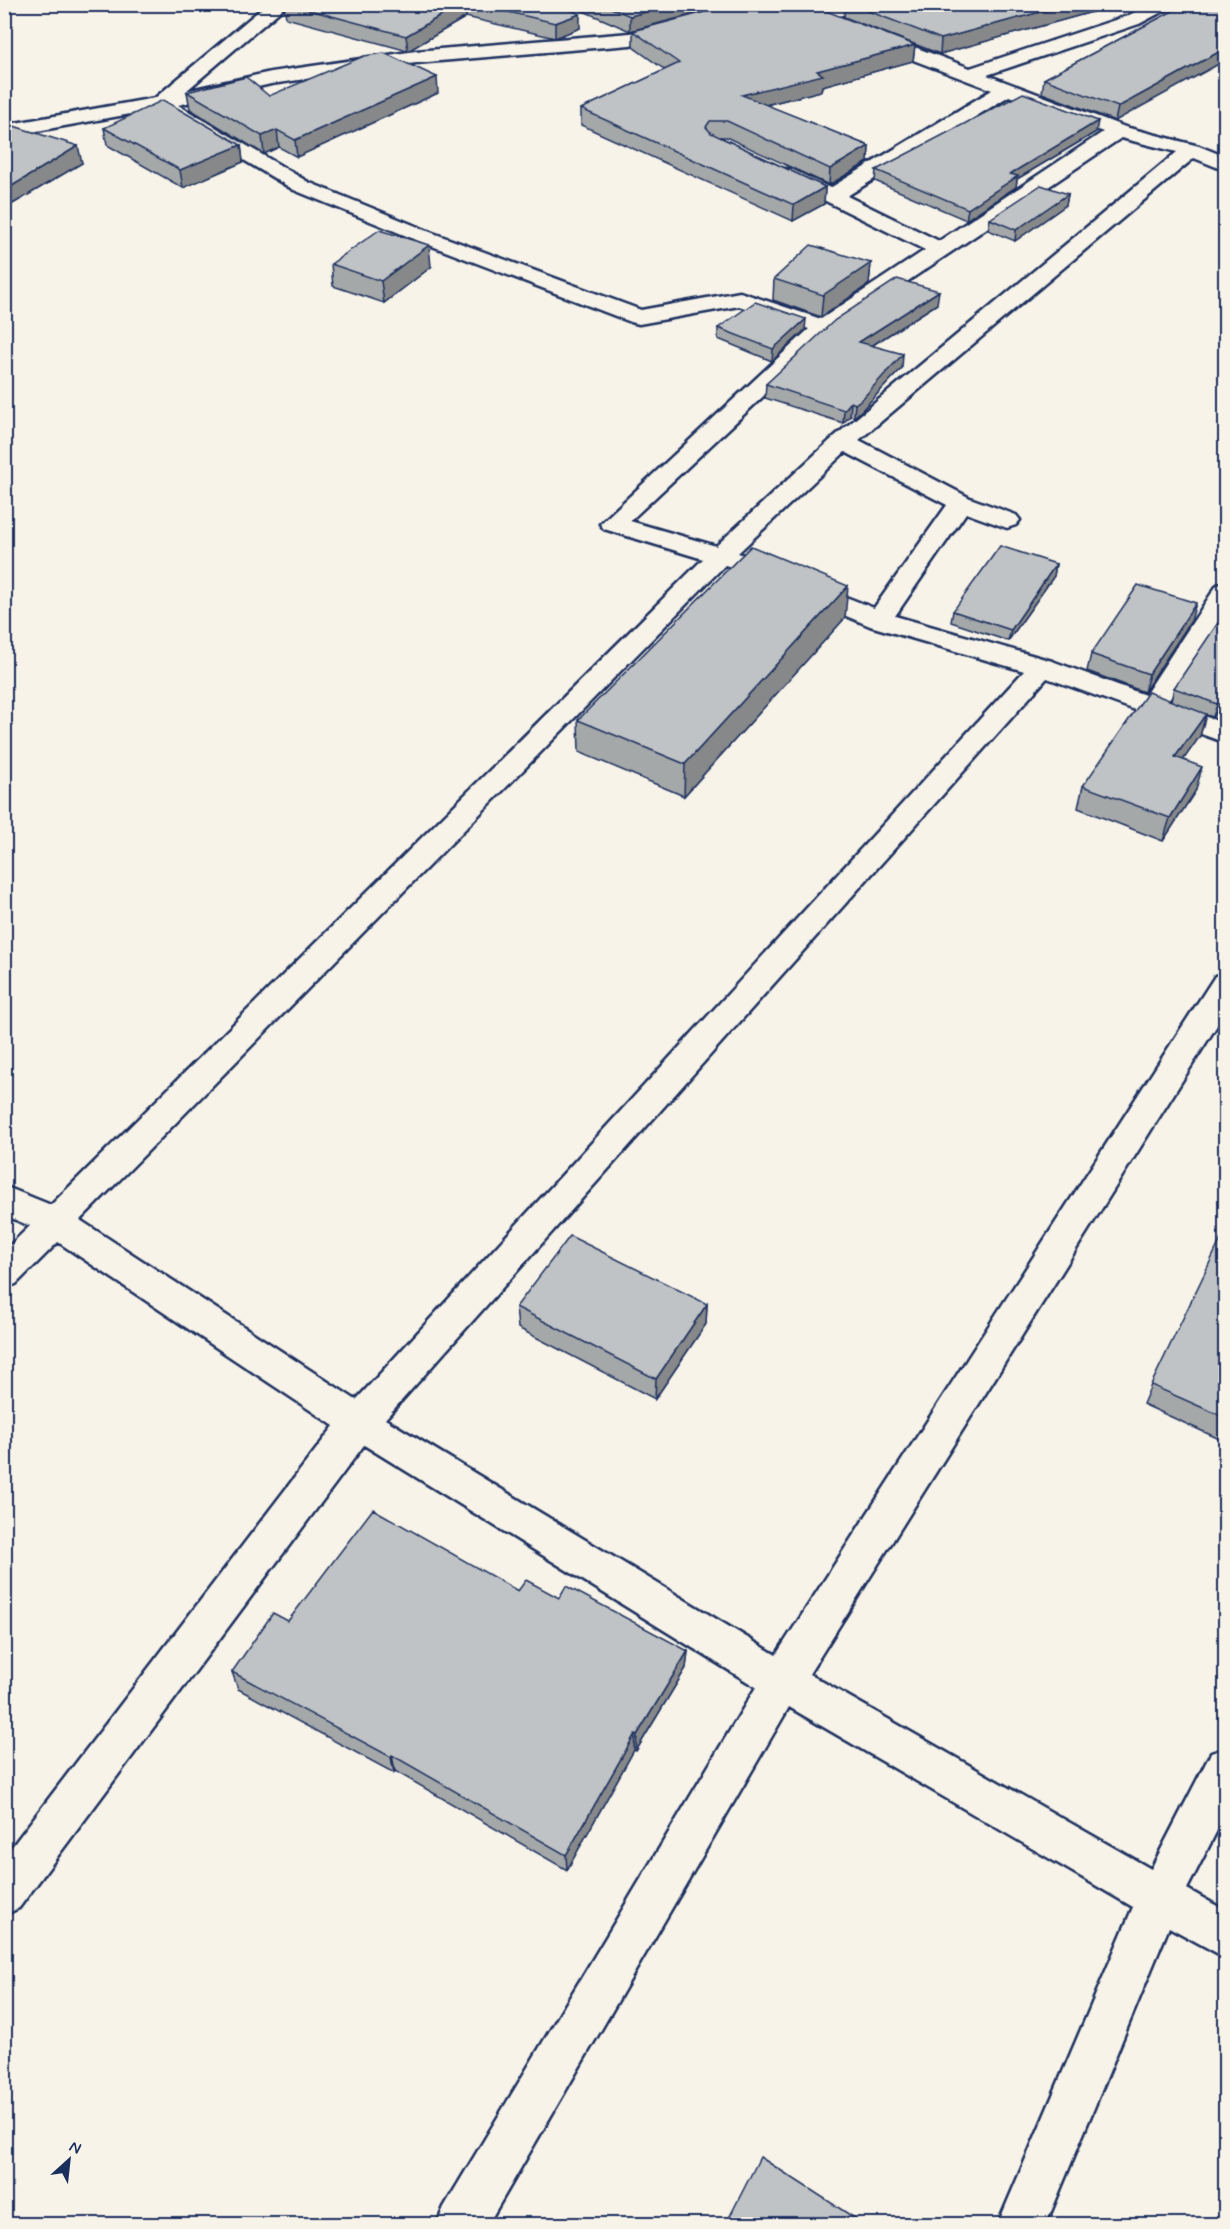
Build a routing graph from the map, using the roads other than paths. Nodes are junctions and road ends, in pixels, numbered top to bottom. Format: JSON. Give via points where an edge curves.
{"nodes":[{"id":1,"x":279,"y":4,"type":"edge"},
{"id":2,"x":765,"y":4,"type":"edge"},
{"id":3,"x":863,"y":4,"type":"edge"},
{"id":4,"x":1168,"y":4,"type":"edge"},
{"id":5,"x":798,"y":8,"type":"edge"},
{"id":6,"x":819,"y":16,"type":"junction"},
{"id":7,"x":586,"y":22,"type":"dead end"},
{"id":8,"x":630,"y":39,"type":"junction"},
{"id":9,"x":968,"y":75,"type":"junction"},
{"id":10,"x":1007,"y":89,"type":"junction"},
{"id":11,"x":161,"y":103,"type":"junction"},
{"id":12,"x":4,"y":131,"type":"edge"},
{"id":13,"x":1118,"y":131,"type":"junction"},
{"id":14,"x":1192,"y":150,"type":"junction"},
{"id":15,"x":1226,"y":165,"type":"edge"},
{"id":16,"x":770,"y":167,"type":"edge"},
{"id":17,"x":833,"y":195,"type":"junction"},
{"id":18,"x":942,"y":250,"type":"junction"},
{"id":19,"x":824,"y":327,"type":"junction"},
{"id":20,"x":843,"y":441,"type":"junction"},
{"id":21,"x":961,"y":503,"type":"junction"},
{"id":22,"x":1007,"y":520,"type":"dead end"},
{"id":23,"x":722,"y":554,"type":"junction"},
{"id":24,"x":1226,"y":591,"type":"edge"},
{"id":25,"x":879,"y":620,"type":"junction"},
{"id":26,"x":1042,"y":667,"type":"junction"},
{"id":27,"x":1151,"y":707,"type":"junction"},
{"id":28,"x":1226,"y":734,"type":"edge"},
{"id":29,"x":1226,"y":984,"type":"edge"},
{"id":30,"x":4,"y":1200,"type":"edge"},
{"id":31,"x":55,"y":1222,"type":"junction"},
{"id":32,"x":4,"y":1274,"type":"edge"},
{"id":33,"x":359,"y":1422,"type":"junction"},
{"id":34,"x":782,"y":1681,"type":"junction"},
{"id":35,"x":1226,"y":1768,"type":"edge"},
{"id":36,"x":4,"y":1893,"type":"edge"},
{"id":37,"x":1159,"y":1898,"type":"junction"},
{"id":38,"x":1226,"y":1936,"type":"edge"},
{"id":39,"x":461,"y":2224,"type":"edge"},
{"id":40,"x":1022,"y":2224,"type":"edge"}],
"edges":[{"from":1,"to":11,"type":"street"},
{"from":2,"to":8,"type":"street"},
{"from":3,"to":6,"type":"street"},
{"from":4,"to":9,"type":"street","via":[[1133,20]]},
{"from":5,"to":6,"type":"street"},
{"from":6,"to":9,"type":"street"},
{"from":7,"to":8,"type":"street"},
{"from":8,"to":11,"type":"street","via":[[416,57],[271,78]]},
{"from":9,"to":10,"type":"street"},
{"from":10,"to":13,"type":"street"},
{"from":10,"to":17,"type":"street"},
{"from":11,"to":12,"type":"street"},
{"from":11,"to":19,"type":"street","via":[[302,186],[639,317],[740,298]]},
{"from":13,"to":14,"type":"street"},
{"from":13,"to":18,"type":"street"},
{"from":14,"to":15,"type":"street"},
{"from":14,"to":20,"type":"street"},
{"from":16,"to":17,"type":"street"},
{"from":17,"to":18,"type":"street"},
{"from":18,"to":19,"type":"street"},
{"from":19,"to":23,"type":"street","via":[[613,524]]},
{"from":20,"to":21,"type":"street"},
{"from":20,"to":23,"type":"street"},
{"from":21,"to":22,"type":"street"},
{"from":21,"to":25,"type":"street"},
{"from":23,"to":25,"type":"street"},
{"from":23,"to":31,"type":"street"},
{"from":24,"to":27,"type":"street"},
{"from":25,"to":26,"type":"street"},
{"from":26,"to":27,"type":"street"},
{"from":26,"to":33,"type":"street"},
{"from":27,"to":28,"type":"street"},
{"from":29,"to":34,"type":"street"},
{"from":30,"to":31,"type":"street"},
{"from":31,"to":32,"type":"street"},
{"from":31,"to":33,"type":"street"},
{"from":33,"to":34,"type":"street"},
{"from":33,"to":36,"type":"street"},
{"from":34,"to":37,"type":"street"},
{"from":34,"to":39,"type":"street"},
{"from":35,"to":37,"type":"street"},
{"from":37,"to":38,"type":"street"},
{"from":37,"to":40,"type":"street"}]}
